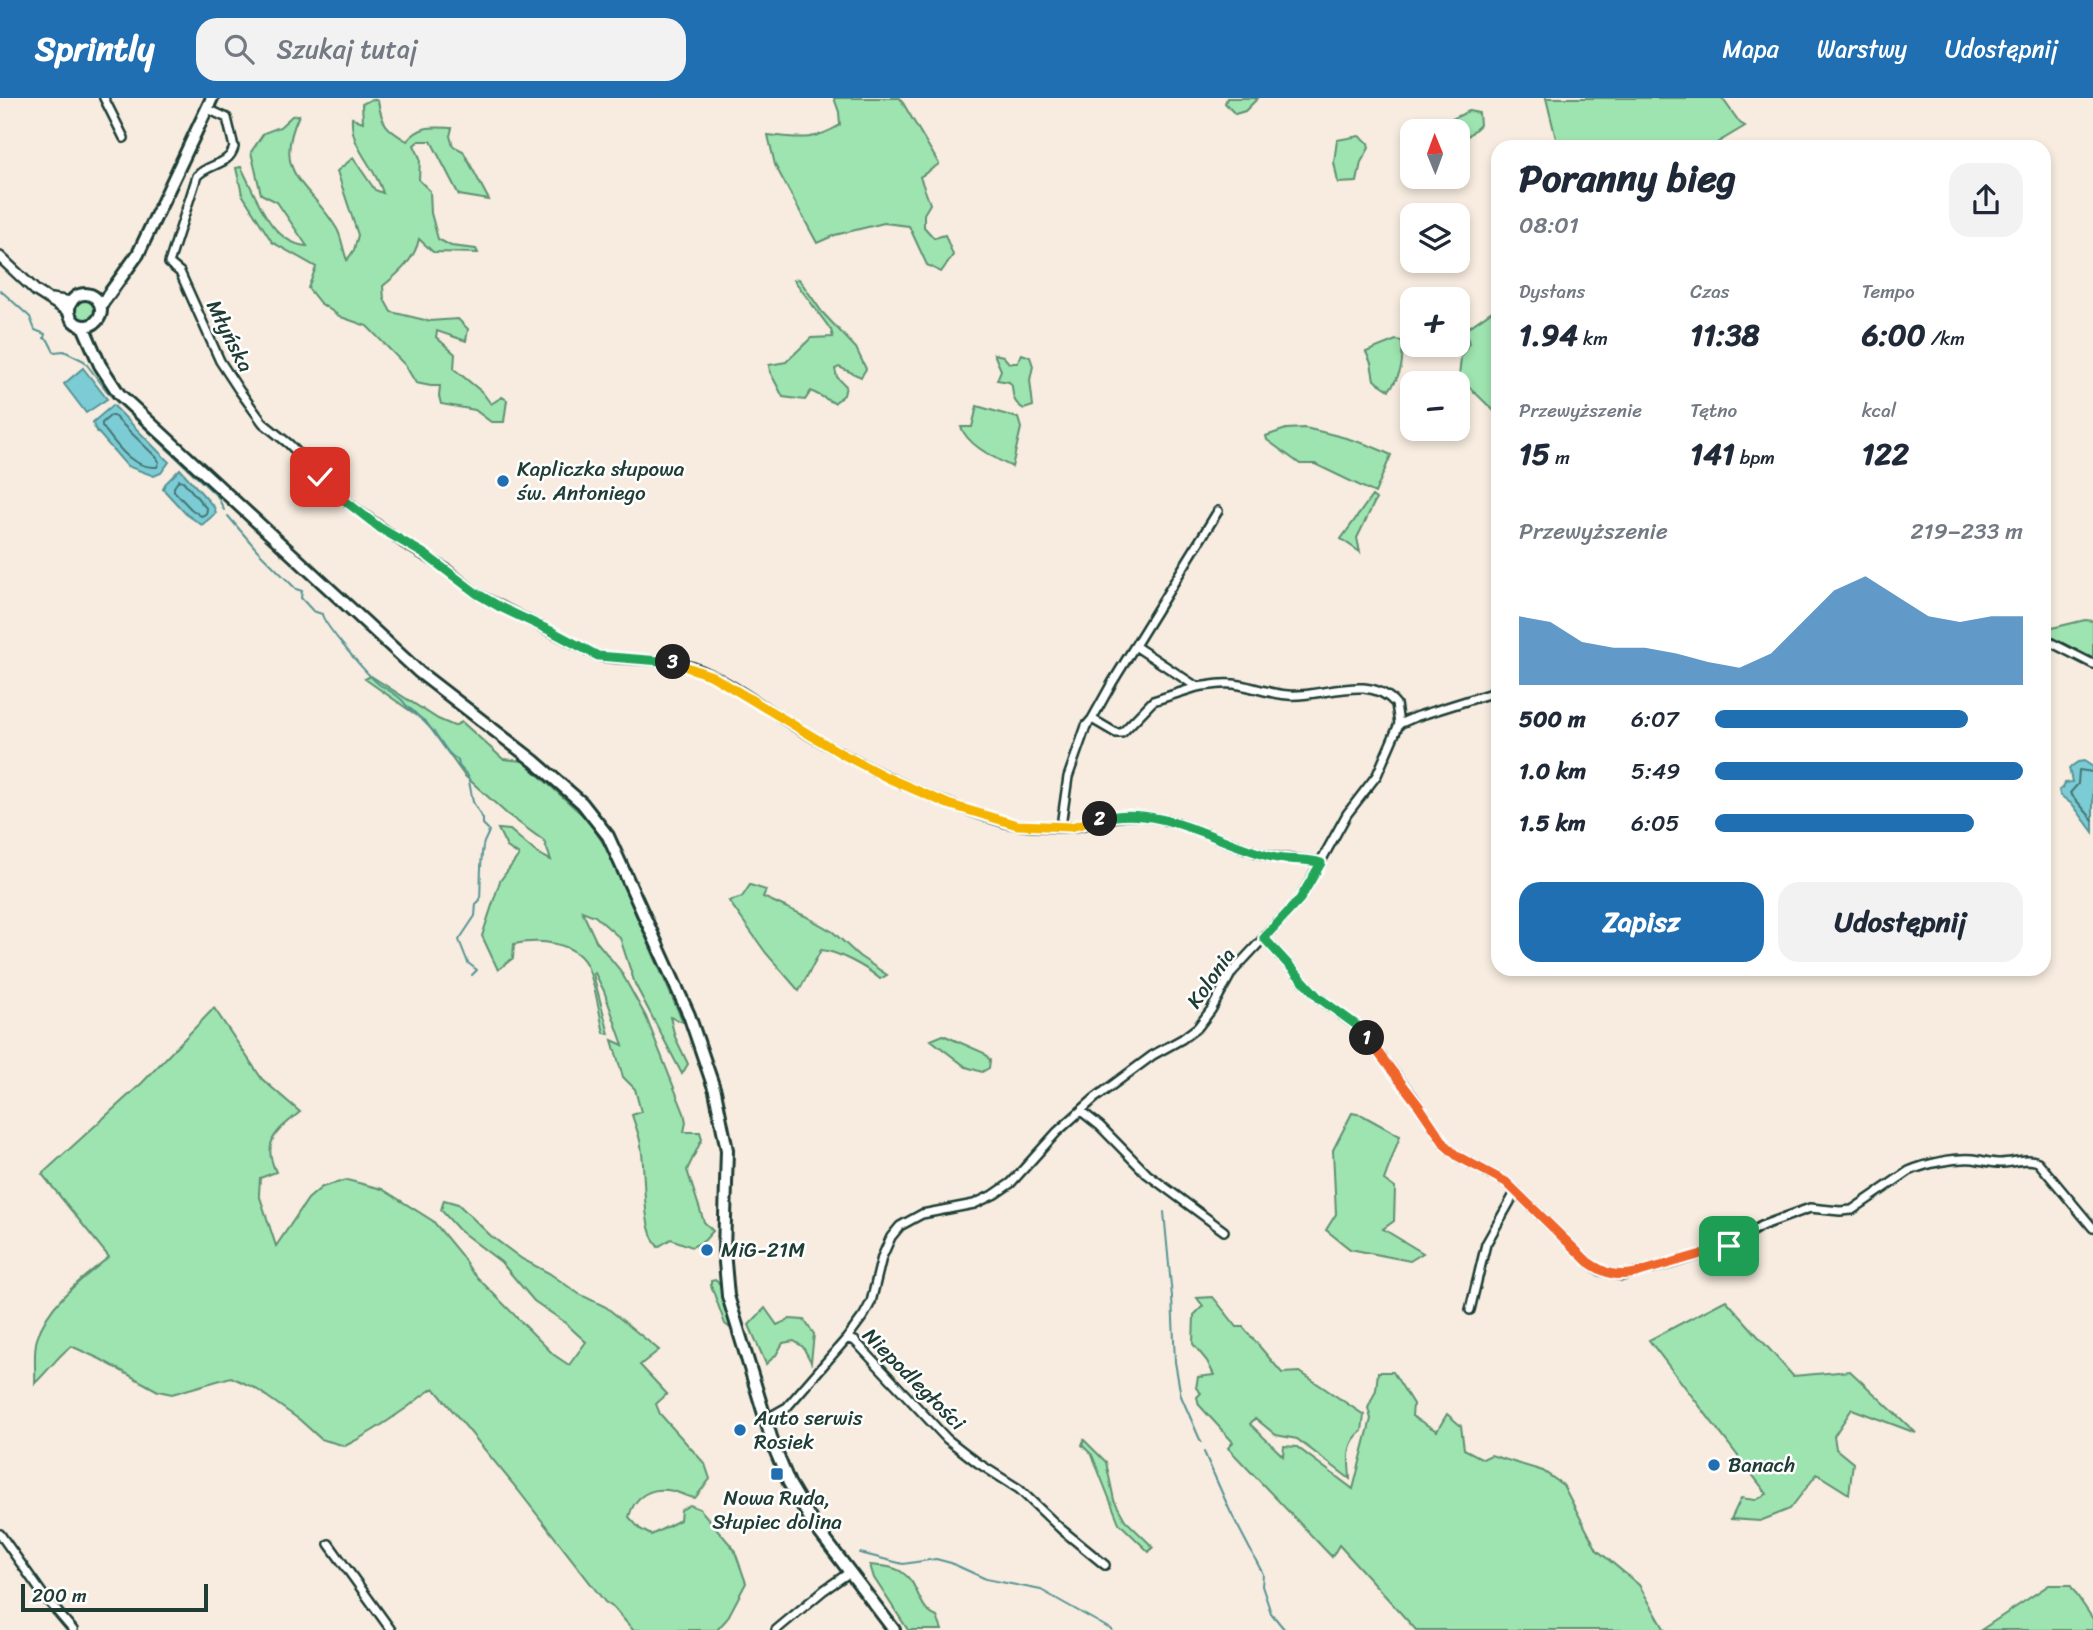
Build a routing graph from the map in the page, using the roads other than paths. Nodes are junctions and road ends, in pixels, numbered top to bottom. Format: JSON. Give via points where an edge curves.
{"nodes":[{"id":1,"x":104,"y":98,"type":"edge"},
{"id":2,"x":210,"y":104,"type":"edge"},
{"id":3,"x":124,"y":138,"type":"dead end"},
{"id":4,"x":0,"y":257,"type":"edge"},
{"id":5,"x":97,"y":301,"type":"junction"},
{"id":6,"x":70,"y":307,"type":"junction"},
{"id":7,"x":95,"y":323,"type":"junction"},
{"id":8,"x":83,"y":326,"type":"junction"},
{"id":9,"x":94,"y":346,"type":"junction"},
{"id":10,"x":1218,"y":511,"type":"dead end"},
{"id":11,"x":2051,"y":643,"type":"edge"},
{"id":12,"x":1135,"y":646,"type":"junction"},
{"id":13,"x":2093,"y":664,"type":"edge"},
{"id":14,"x":1197,"y":688,"type":"junction"},
{"id":15,"x":1491,"y":693,"type":"edge"},
{"id":16,"x":1092,"y":719,"type":"junction"},
{"id":17,"x":1399,"y":724,"type":"junction"},
{"id":18,"x":1061,"y":826,"type":"junction"},
{"id":19,"x":1321,"y":863,"type":"junction"},
{"id":20,"x":1264,"y":938,"type":"junction"},
{"id":21,"x":1081,"y":1111,"type":"junction"},
{"id":22,"x":1031,"y":1161,"type":"joint"},
{"id":23,"x":1516,"y":1191,"type":"junction"},
{"id":24,"x":2093,"y":1228,"type":"edge"},
{"id":25,"x":1224,"y":1231,"type":"dead end"},
{"id":26,"x":1470,"y":1310,"type":"dead end"},
{"id":27,"x":847,"y":1338,"type":"junction"},
{"id":28,"x":766,"y":1419,"type":"junction"},
{"id":29,"x":0,"y":1534,"type":"edge"},
{"id":30,"x":328,"y":1544,"type":"dead end"},
{"id":31,"x":1105,"y":1565,"type":"dead end"},
{"id":32,"x":850,"y":1572,"type":"junction"},
{"id":33,"x":73,"y":1630,"type":"edge"},
{"id":34,"x":391,"y":1630,"type":"edge"},
{"id":35,"x":776,"y":1630,"type":"edge"},
{"id":36,"x":894,"y":1630,"type":"edge"}],
"edges":[{"from":1,"to":3,"type":"street"},
{"from":2,"to":5,"type":"main road","via":[[138,254]]},
{"from":2,"to":18,"type":"street","name":"Młyńska","via":[[227,118],[233,151],[227,160],[197,176],[169,264],[180,272],[220,362],[263,423],[344,500],[488,600],[579,648],[614,659],[662,660],[694,668],[888,778],[1007,823]]},
{"from":4,"to":6,"type":"street","via":[[46,298]]},
{"from":5,"to":6,"type":"main road","via":[[84,294]]},
{"from":5,"to":7,"type":"main road","via":[[101,315]]},
{"from":6,"to":8,"type":"main road","via":[[75,323]]},
{"from":7,"to":8,"type":"main road"},
{"from":7,"to":9,"type":"main road"},
{"from":8,"to":9,"type":"main road"},
{"from":9,"to":28,"type":"main road","via":[[119,394],[419,672],[574,796],[608,835],[690,1015],[720,1106],[727,1150],[724,1251],[728,1296]]},
{"from":10,"to":12,"type":"street"},
{"from":11,"to":13,"type":"street"},
{"from":12,"to":14,"type":"street"},
{"from":12,"to":16,"type":"street"},
{"from":14,"to":16,"type":"street","via":[[1153,701],[1122,733]]},
{"from":14,"to":17,"type":"street","via":[[1238,684],[1289,696],[1369,689],[1396,704]]},
{"from":15,"to":17,"type":"street"},
{"from":16,"to":18,"type":"street","via":[[1068,777]]},
{"from":17,"to":19,"type":"street","name":"Kolonia","via":[[1377,775],[1347,814]]},
{"from":18,"to":19,"type":"street","name":"Młyńska","via":[[1119,816],[1144,817],[1275,858]]},
{"from":19,"to":20,"type":"street","name":"Kolonia","via":[[1300,899]]},
{"from":20,"to":21,"type":"street","name":"Kolonia","via":[[1232,972],[1198,1027],[1143,1062]]},
{"from":20,"to":23,"type":"street","via":[[1319,998],[1359,1027],[1446,1146]]},
{"from":21,"to":22,"type":"street","name":"Kolonia"},
{"from":21,"to":25,"type":"street","via":[[1147,1174]]},
{"from":22,"to":27,"type":"street","name":"Niepodległości","via":[[995,1194],[974,1204],[922,1214],[900,1226],[882,1257],[871,1302]]},
{"from":23,"to":24,"type":"street","via":[[1588,1262],[1622,1276],[1729,1246],[1760,1226],[1810,1208],[1852,1210],[1909,1171],[1952,1161],[2038,1162]]},
{"from":23,"to":26,"type":"street","via":[[1486,1244]]},
{"from":27,"to":28,"type":"street","via":[[787,1407]]},
{"from":27,"to":31,"type":"street","name":"Niepodległości","via":[[855,1341],[960,1450],[1019,1489]]},
{"from":28,"to":32,"type":"main road","via":[[789,1483]]},
{"from":29,"to":33,"type":"street"},
{"from":30,"to":34,"type":"street"},
{"from":32,"to":35,"type":"street"},
{"from":32,"to":36,"type":"main road"}]}
